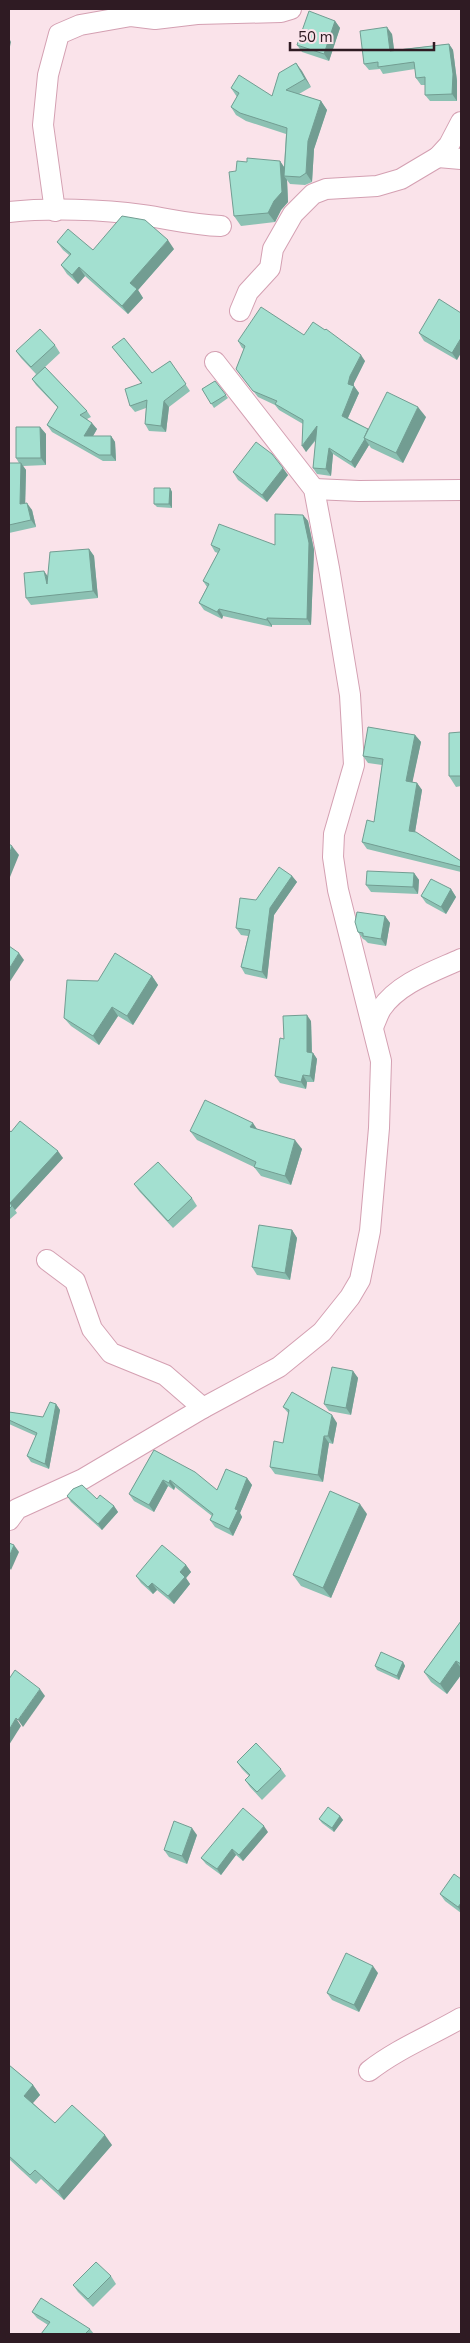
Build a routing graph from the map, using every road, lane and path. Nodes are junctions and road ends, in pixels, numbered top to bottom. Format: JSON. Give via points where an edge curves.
{"nodes":[{"id":1,"x":291,"y":9,"type":"edge"},
{"id":2,"x":461,"y":122,"type":"edge"},
{"id":3,"x":438,"y":157,"type":"junction"},
{"id":4,"x":461,"y":159,"type":"edge"},
{"id":5,"x":56,"y":211,"type":"junction"},
{"id":6,"x":9,"y":212,"type":"edge"},
{"id":7,"x":221,"y":226,"type":"dead end"},
{"id":8,"x":240,"y":311,"type":"dead end"},
{"id":9,"x":215,"y":362,"type":"dead end"},
{"id":10,"x":314,"y":489,"type":"junction"},
{"id":11,"x":461,"y":490,"type":"edge"},
{"id":12,"x":461,"y":959,"type":"edge"},
{"id":13,"x":373,"y":1027,"type":"junction"},
{"id":14,"x":47,"y":1260,"type":"dead end"},
{"id":15,"x":203,"y":1408,"type":"junction"},
{"id":16,"x":9,"y":1520,"type":"edge"},
{"id":17,"x":461,"y":2018,"type":"edge"},
{"id":18,"x":369,"y":2071,"type":"dead end"}],
"edges":[{"from":1,"to":5,"type":"street","via":[[155,19],[131,16],[80,25],[59,34],[48,75],[43,125]]},
{"from":2,"to":3,"type":"street","via":[[449,146]]},
{"from":3,"to":4,"type":"street"},
{"from":3,"to":8,"type":"street","via":[[401,179],[385,184],[356,189],[326,189],[313,194],[293,214],[273,249],[270,268],[248,292]]},
{"from":5,"to":6,"type":"street"},
{"from":5,"to":7,"type":"street","via":[[105,211],[193,225]]},
{"from":9,"to":10,"type":"street"},
{"from":10,"to":11,"type":"street"},
{"from":10,"to":13,"type":"street","via":[[350,695],[354,766],[334,834],[333,857],[338,890]]},
{"from":12,"to":13,"type":"street","via":[[422,977],[392,997],[381,1009]]},
{"from":13,"to":15,"type":"street","via":[[381,1061],[379,1128],[370,1231],[360,1280],[340,1312],[315,1338],[279,1367]]},
{"from":14,"to":15,"type":"street","via":[[75,1281],[92,1329],[111,1353],[165,1375]]},
{"from":15,"to":16,"type":"street","via":[[83,1479],[18,1509]]},
{"from":17,"to":18,"type":"street","via":[[407,2045]]}]}
